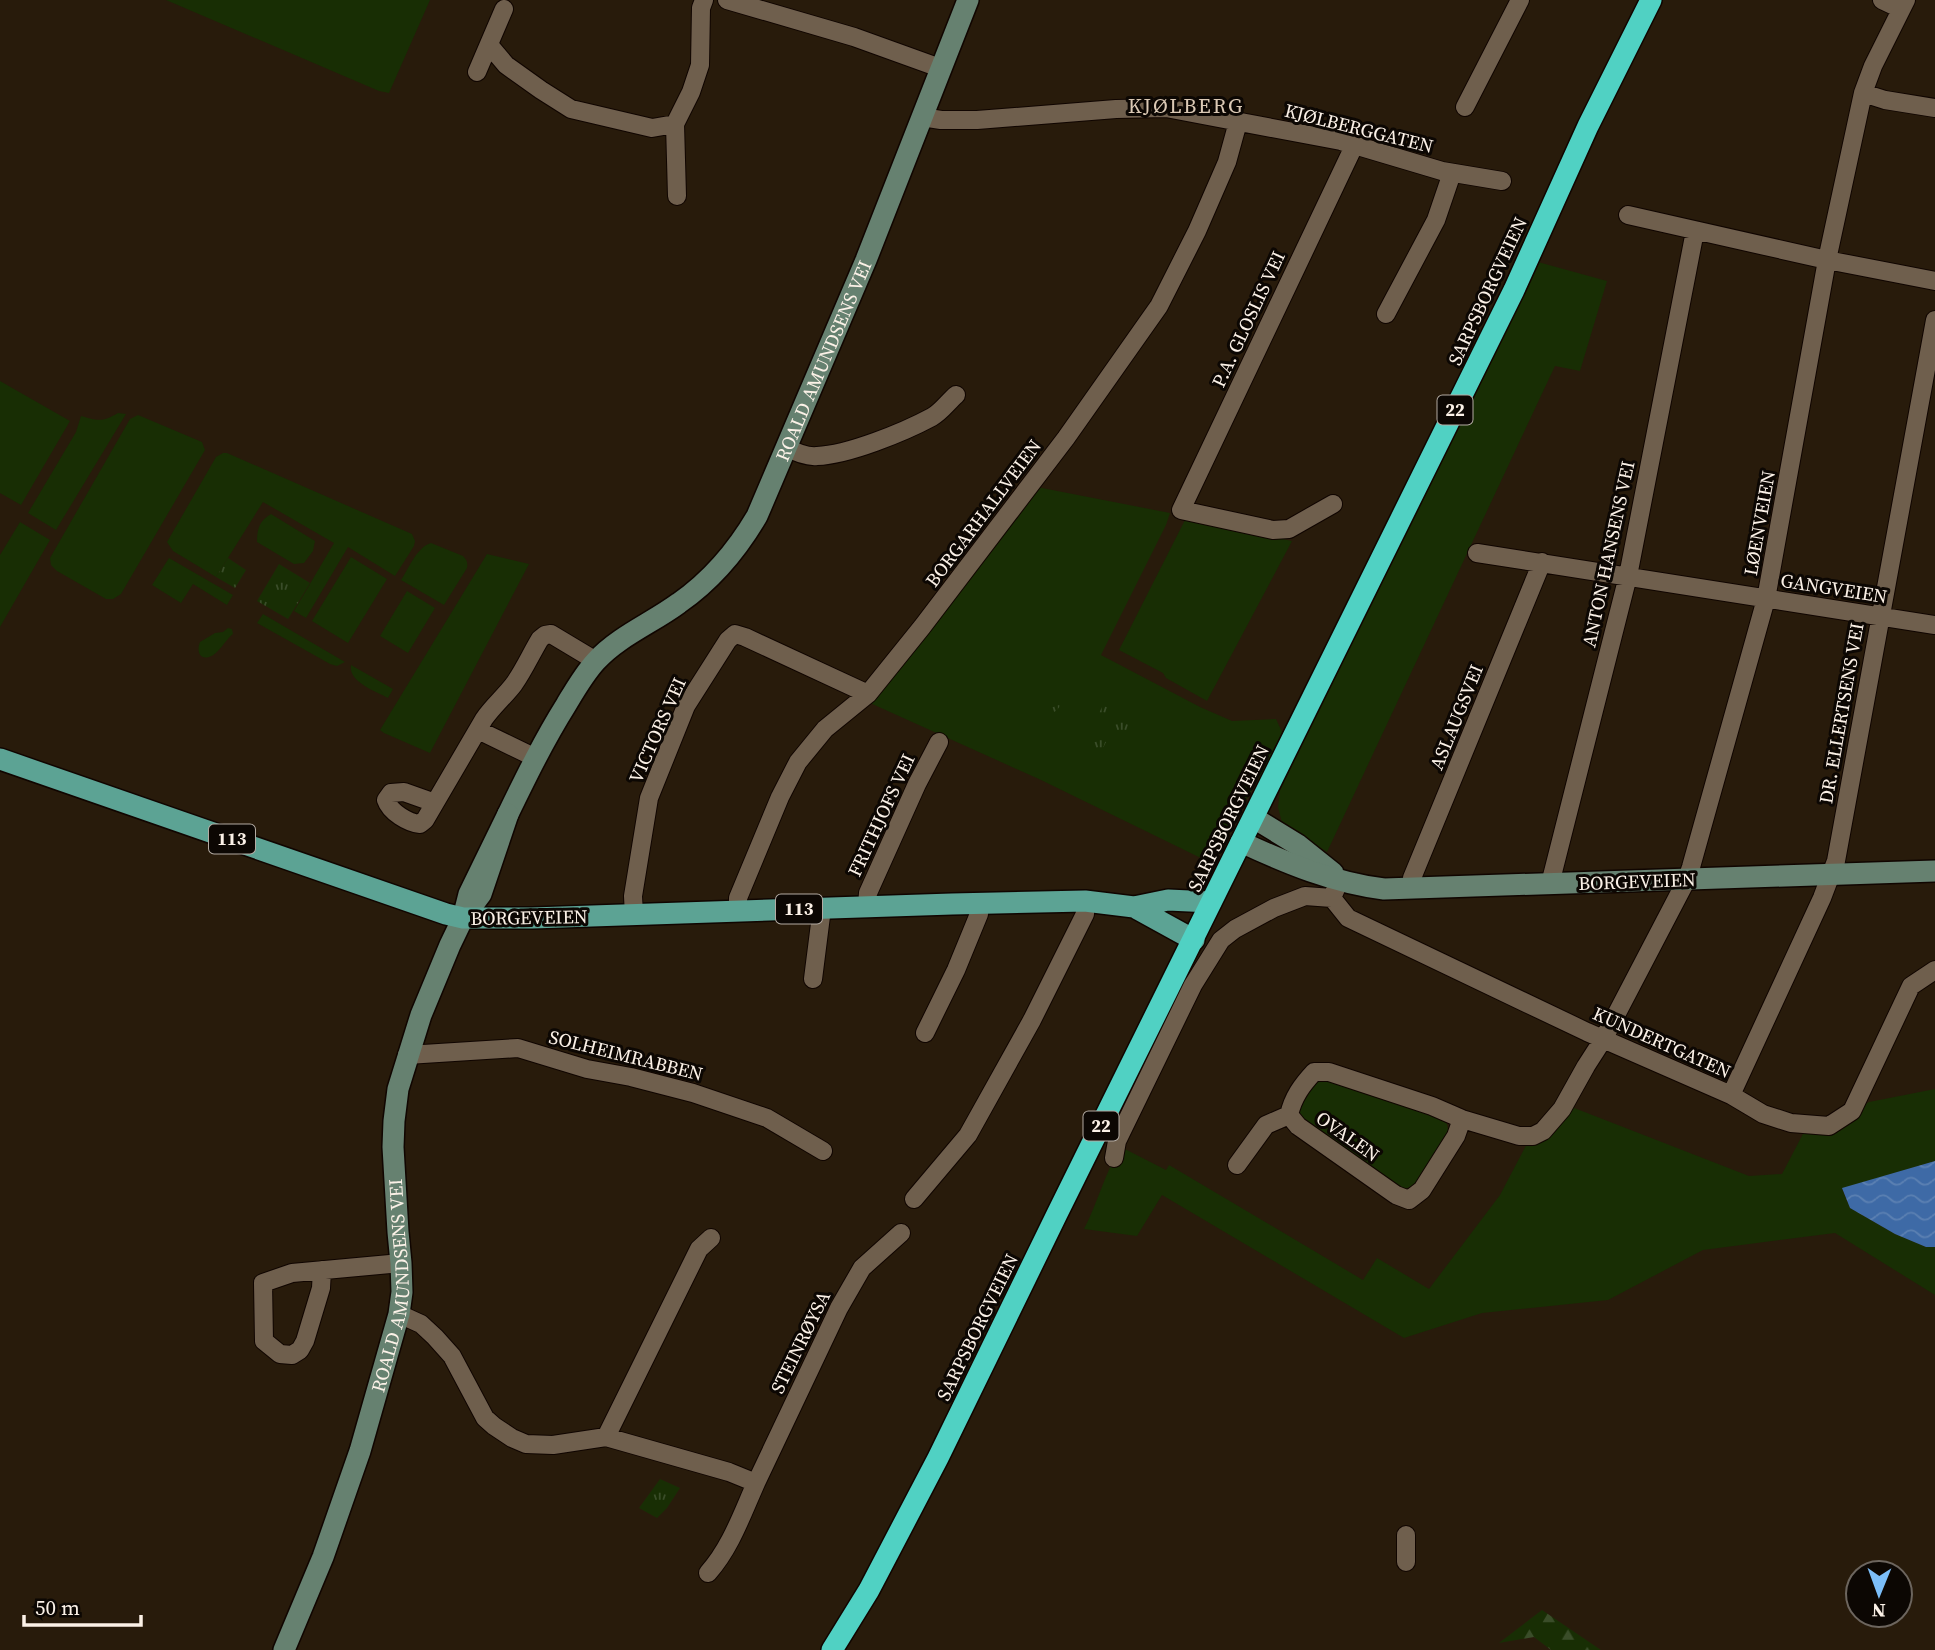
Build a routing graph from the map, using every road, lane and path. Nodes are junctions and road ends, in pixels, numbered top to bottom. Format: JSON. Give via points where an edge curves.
{"nodes":[{"id":1,"x":704,"y":0,"type":"edge"},
{"id":2,"x":727,"y":0,"type":"edge"},
{"id":3,"x":968,"y":0,"type":"edge"},
{"id":4,"x":1520,"y":0,"type":"edge"},
{"id":5,"x":1651,"y":0,"type":"edge"},
{"id":6,"x":1882,"y":0,"type":"edge"},
{"id":7,"x":1904,"y":4,"type":"edge"},
{"id":8,"x":504,"y":9,"type":"dead end"},
{"id":9,"x":490,"y":46,"type":"junction"},
{"id":10,"x":940,"y":68,"type":"junction"},
{"id":11,"x":477,"y":72,"type":"dead end"},
{"id":12,"x":1863,"y":93,"type":"junction"},
{"id":13,"x":1465,"y":107,"type":"dead end"},
{"id":14,"x":1935,"y":108,"type":"edge"},
{"id":15,"x":922,"y":117,"type":"junction"},
{"id":16,"x":1238,"y":122,"type":"junction"},
{"id":17,"x":675,"y":124,"type":"junction"},
{"id":18,"x":1354,"y":146,"type":"junction"},
{"id":19,"x":1452,"y":173,"type":"junction"},
{"id":20,"x":1502,"y":181,"type":"dead end"},
{"id":21,"x":677,"y":197,"type":"dead end"},
{"id":22,"x":1628,"y":215,"type":"dead end"},
{"id":23,"x":1695,"y":231,"type":"junction"},
{"id":24,"x":1827,"y":260,"type":"junction"},
{"id":25,"x":1935,"y":281,"type":"edge"},
{"id":26,"x":1386,"y":314,"type":"dead end"},
{"id":27,"x":1935,"y":320,"type":"edge"},
{"id":28,"x":956,"y":395,"type":"dead end"},
{"id":29,"x":786,"y":447,"type":"junction"},
{"id":30,"x":1333,"y":504,"type":"dead end"},
{"id":31,"x":1477,"y":553,"type":"dead end"},
{"id":32,"x":1542,"y":562,"type":"junction"},
{"id":33,"x":1628,"y":576,"type":"junction"},
{"id":34,"x":1766,"y":599,"type":"junction"},
{"id":35,"x":1880,"y":616,"type":"junction"},
{"id":36,"x":1935,"y":625,"type":"edge"},
{"id":37,"x":596,"y":661,"type":"junction"},
{"id":38,"x":867,"y":694,"type":"junction"},
{"id":39,"x":478,"y":730,"type":"junction"},
{"id":40,"x":939,"y":741,"type":"dead end"},
{"id":41,"x":536,"y":758,"type":"junction"},
{"id":42,"x":0,"y":759,"type":"edge"},
{"id":43,"x":435,"y":803,"type":"dead end"},
{"id":44,"x":1254,"y":818,"type":"junction"},
{"id":45,"x":1241,"y":842,"type":"junction"},
{"id":46,"x":1935,"y":871,"type":"edge"},
{"id":47,"x":1832,"y":873,"type":"junction"},
{"id":48,"x":1686,"y":879,"type":"junction"},
{"id":49,"x":1550,"y":884,"type":"junction"},
{"id":50,"x":1412,"y":888,"type":"junction"},
{"id":51,"x":1336,"y":889,"type":"junction"},
{"id":52,"x":1085,"y":901,"type":"junction"},
{"id":53,"x":1211,"y":902,"type":"junction"},
{"id":54,"x":979,"y":904,"type":"junction"},
{"id":55,"x":867,"y":907,"type":"junction"},
{"id":56,"x":1134,"y":907,"type":"junction"},
{"id":57,"x":822,"y":908,"type":"junction"},
{"id":58,"x":738,"y":911,"type":"junction"},
{"id":59,"x":634,"y":915,"type":"junction"},
{"id":60,"x":463,"y":918,"type":"junction"},
{"id":61,"x":1194,"y":940,"type":"junction"},
{"id":62,"x":1935,"y":970,"type":"edge"},
{"id":63,"x":813,"y":979,"type":"dead end"},
{"id":64,"x":925,"y":1033,"type":"dead end"},
{"id":65,"x":1604,"y":1038,"type":"junction"},
{"id":66,"x":407,"y":1055,"type":"junction"},
{"id":67,"x":1731,"y":1095,"type":"junction"},
{"id":68,"x":1289,"y":1115,"type":"junction"},
{"id":69,"x":1462,"y":1119,"type":"junction"},
{"id":70,"x":824,"y":1151,"type":"dead end"},
{"id":71,"x":1114,"y":1158,"type":"dead end"},
{"id":72,"x":1237,"y":1165,"type":"dead end"},
{"id":73,"x":915,"y":1199,"type":"dead end"},
{"id":74,"x":901,"y":1233,"type":"dead end"},
{"id":75,"x":711,"y":1238,"type":"dead end"},
{"id":76,"x":401,"y":1263,"type":"junction"},
{"id":77,"x":322,"y":1270,"type":"junction"},
{"id":78,"x":399,"y":1314,"type":"junction"},
{"id":79,"x":606,"y":1437,"type":"junction"},
{"id":80,"x":756,"y":1483,"type":"junction"},
{"id":81,"x":1406,"y":1535,"type":"dead end"},
{"id":82,"x":1406,"y":1562,"type":"dead end"},
{"id":83,"x":708,"y":1573,"type":"dead end"},
{"id":84,"x":284,"y":1650,"type":"edge"},
{"id":85,"x":832,"y":1650,"type":"edge"}],
"edges":[{"from":1,"to":17,"type":"street","via":[[700,65]]},
{"from":2,"to":10,"type":"street"},
{"from":3,"to":10,"type":"street","name":"ROALD AMUNDSENS VEI"},
{"from":4,"to":13,"type":"street"},
{"from":5,"to":44,"type":"highway","name":"SARPSBORGVEIEN","number":"22"},
{"from":6,"to":7,"type":"street"},
{"from":7,"to":12,"type":"street","name":"LØENVEIEN"},
{"from":8,"to":9,"type":"street"},
{"from":9,"to":11,"type":"street"},
{"from":9,"to":17,"type":"street","via":[[506,65],[571,109],[652,128]]},
{"from":10,"to":15,"type":"street","name":"ROALD AMUNDSENS VEI"},
{"from":12,"to":14,"type":"street"},
{"from":12,"to":24,"type":"street","name":"LØENVEIEN"},
{"from":15,"to":16,"type":"street","name":"KJØLBERGGATEN","via":[[977,120],[1166,108]]},
{"from":15,"to":29,"type":"street","name":"ROALD AMUNDSENS VEI"},
{"from":16,"to":18,"type":"street","name":"KJØLBERGGATEN"},
{"from":16,"to":38,"type":"street","name":"BORGARHALLVEIEN","via":[[1198,232],[1159,306],[1066,438]]},
{"from":17,"to":21,"type":"street"},
{"from":18,"to":19,"type":"street","name":"KJØLBERGGATEN"},
{"from":18,"to":30,"type":"street","name":"P.A. GLOSLIS VEI","via":[[1181,510],[1273,530],[1289,529]]},
{"from":19,"to":20,"type":"street","name":"KJØLBERGGATEN"},
{"from":19,"to":26,"type":"street","name":"KJØLBERGGATEN","via":[[1436,220]]},
{"from":22,"to":23,"type":"street"},
{"from":23,"to":24,"type":"street"},
{"from":23,"to":33,"type":"street","name":"ANTON HANSENS VEI"},
{"from":24,"to":25,"type":"street"},
{"from":24,"to":34,"type":"street","name":"LØENVEIEN"},
{"from":27,"to":35,"type":"street","name":"DR. ELLERTSENS VEI"},
{"from":28,"to":29,"type":"street","via":[[934,416],[843,452],[815,457]]},
{"from":29,"to":37,"type":"street","name":"ROALD AMUNDSENS VEI","via":[[757,516],[726,561],[679,603]]},
{"from":31,"to":32,"type":"street","name":"GANGVEIEN"},
{"from":32,"to":33,"type":"street","name":"GANGVEIEN"},
{"from":32,"to":50,"type":"street","name":"ASLAUGSVEI","via":[[1412,878]]},
{"from":33,"to":34,"type":"street","name":"GANGVEIEN"},
{"from":33,"to":49,"type":"street","name":"ANTON HANSENS VEI"},
{"from":34,"to":35,"type":"street","name":"GANGVEIEN"},
{"from":34,"to":48,"type":"street","name":"LØENVEIEN"},
{"from":35,"to":36,"type":"street","name":"GANGVEIEN"},
{"from":35,"to":47,"type":"street","name":"DR. ELLERTSENS VEI"},
{"from":37,"to":39,"type":"street","via":[[559,638],[545,635]]},
{"from":37,"to":41,"type":"street","name":"ROALD AMUNDSENS VEI"},
{"from":38,"to":58,"type":"street","name":"BORGARHALLVEIEN","via":[[825,729],[799,762],[738,898]]},
{"from":38,"to":59,"type":"street","name":"VICTORS VEI","via":[[745,637],[735,634],[727,640],[686,706],[649,798],[632,896]]},
{"from":39,"to":41,"type":"street"},
{"from":39,"to":43,"type":"street"},
{"from":40,"to":55,"type":"street","name":"FRITHJOFS VEI","via":[[867,893]]},
{"from":41,"to":60,"type":"street","name":"ROALD AMUNDSENS VEI","via":[[508,814],[481,894]]},
{"from":42,"to":60,"type":"main road","name":"BORGEVEIEN","number":"113"},
{"from":44,"to":45,"type":"highway","name":"SARPSBORGVEIEN","number":"22"},
{"from":44,"to":51,"type":"street","name":"BORGEVEIEN","via":[[1298,845]]},
{"from":45,"to":51,"type":"street","name":"BORGEVEIEN"},
{"from":45,"to":53,"type":"highway","name":"SARPSBORGVEIEN","number":"22"},
{"from":46,"to":47,"type":"street","name":"BORGEVEIEN"},
{"from":47,"to":48,"type":"street","name":"BORGEVEIEN"},
{"from":47,"to":67,"type":"street","name":"DR. ELLERTSENS VEI"},
{"from":48,"to":49,"type":"street","name":"BORGEVEIEN"},
{"from":48,"to":65,"type":"street","name":"LØENVEIEN"},
{"from":49,"to":50,"type":"street","name":"BORGEVEIEN"},
{"from":50,"to":51,"type":"street","name":"BORGEVEIEN"},
{"from":51,"to":65,"type":"street","name":"KUNDERTGATEN","via":[[1348,918]]},
{"from":51,"to":71,"type":"street","via":[[1305,896],[1264,914],[1221,940],[1174,1021],[1117,1141]]},
{"from":52,"to":54,"type":"main road","name":"BORGEVEIEN","number":"113"},
{"from":52,"to":56,"type":"main road","name":"BORGEVEIEN","number":"113"},
{"from":52,"to":73,"type":"street","via":[[1085,915],[968,1135]]},
{"from":53,"to":56,"type":"main road","name":"BORGEVEIEN","number":"113","via":[[1168,900]]},
{"from":53,"to":61,"type":"highway","name":"SARPSBORGVEIEN","number":"22"},
{"from":54,"to":55,"type":"main road","name":"BORGEVEIEN","number":"113"},
{"from":54,"to":64,"type":"street","via":[[956,970]]},
{"from":55,"to":57,"type":"main road","name":"BORGEVEIEN","number":"113"},
{"from":56,"to":61,"type":"main road","name":"BORGEVEIEN","number":"113"},
{"from":57,"to":58,"type":"main road","name":"BORGEVEIEN","number":"113"},
{"from":57,"to":63,"type":"street"},
{"from":58,"to":59,"type":"main road","name":"BORGEVEIEN","number":"113"},
{"from":59,"to":60,"type":"main road","name":"BORGEVEIEN","number":"113"},
{"from":60,"to":66,"type":"street","name":"ROALD AMUNDSENS VEI"},
{"from":61,"to":85,"type":"highway","name":"SARPSBORGVEIEN","number":"22","via":[[938,1458],[876,1578]]},
{"from":62,"to":67,"type":"street","name":"KUNDERTGATEN","via":[[1911,985],[1852,1111],[1829,1126],[1791,1124]]},
{"from":65,"to":67,"type":"street","name":"KUNDERTGATEN"},
{"from":65,"to":69,"type":"street","name":"OVALEN","via":[[1562,1109],[1543,1131],[1519,1136]]},
{"from":66,"to":70,"type":"street","name":"SOLHEIMRABBEN","via":[[518,1048],[693,1093],[767,1118]]},
{"from":66,"to":76,"type":"street","name":"ROALD AMUNDSENS VEI","via":[[394,1121]]},
{"from":68,"to":69,"type":"street","name":"OVALEN","via":[[1304,1082],[1314,1072],[1329,1072]]},
{"from":68,"to":69,"type":"street","name":"OVALEN","via":[[1298,1126],[1409,1200],[1422,1190]]},
{"from":68,"to":72,"type":"street","via":[[1266,1125]]},
{"from":74,"to":80,"type":"street","name":"STEINRØYSA","via":[[862,1268]]},
{"from":75,"to":79,"type":"street","via":[[699,1249]]},
{"from":76,"to":77,"type":"street"},
{"from":76,"to":78,"type":"street","name":"ROALD AMUNDSENS VEI"},
{"from":77,"to":77,"type":"street","via":[[292,1273],[263,1283],[264,1341],[280,1354],[292,1355],[305,1341]]},
{"from":78,"to":79,"type":"street","via":[[435,1337],[452,1356],[485,1418],[512,1438],[526,1444],[553,1445]]},
{"from":78,"to":84,"type":"street","name":"ROALD AMUNDSENS VEI","via":[[360,1451]]},
{"from":79,"to":80,"type":"street"},
{"from":80,"to":83,"type":"street","name":"STEINRØYSA","via":[[731,1540]]},
{"from":81,"to":82,"type":"street"}]}
